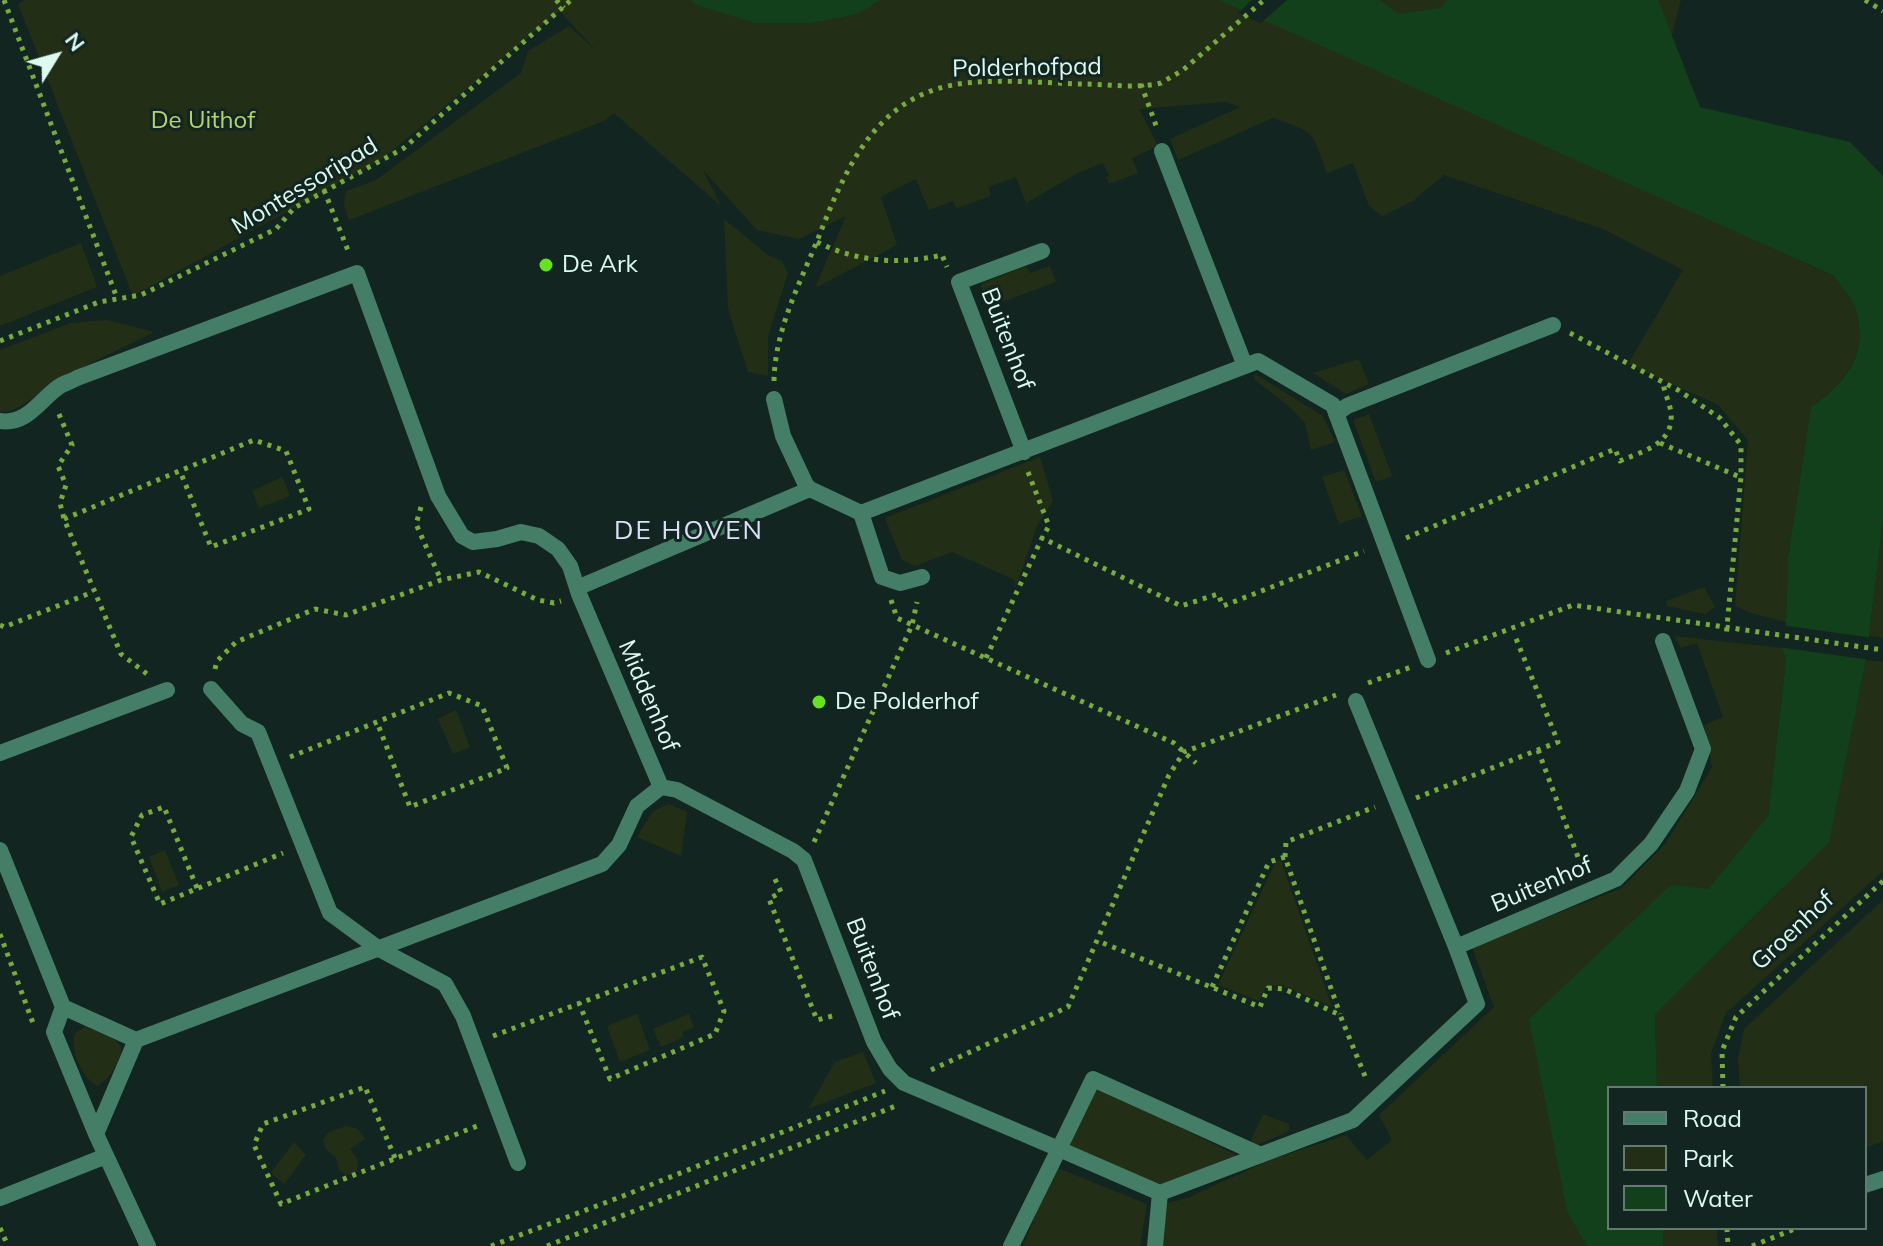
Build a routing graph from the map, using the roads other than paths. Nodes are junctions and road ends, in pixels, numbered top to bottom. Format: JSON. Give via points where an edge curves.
{"nodes":[{"id":1,"x":1162,"y":146,"type":"road end"},
{"id":2,"x":1042,"y":251,"type":"dead end"},
{"id":3,"x":1553,"y":325,"type":"road end"},
{"id":4,"x":1245,"y":366,"type":"junction"},
{"id":5,"x":774,"y":399,"type":"road end"},
{"id":6,"x":1336,"y":414,"type":"junction"},
{"id":7,"x":0,"y":421,"type":"edge"},
{"id":8,"x":1024,"y":452,"type":"junction"},
{"id":9,"x":810,"y":489,"type":"junction"},
{"id":10,"x":861,"y":513,"type":"junction"},
{"id":11,"x":922,"y":577,"type":"road end"},
{"id":12,"x":578,"y":591,"type":"junction"},
{"id":13,"x":1663,"y":641,"type":"dead end"},
{"id":14,"x":1428,"y":660,"type":"road end"},
{"id":15,"x":211,"y":689,"type":"road end"},
{"id":16,"x":167,"y":690,"type":"road end"},
{"id":17,"x":1352,"y":694,"type":"road end"},
{"id":18,"x":0,"y":753,"type":"edge"},
{"id":19,"x":661,"y":787,"type":"junction"},
{"id":20,"x":0,"y":850,"type":"edge"},
{"id":21,"x":1456,"y":947,"type":"junction"},
{"id":22,"x":379,"y":949,"type":"junction"},
{"id":23,"x":63,"y":1007,"type":"junction"},
{"id":24,"x":136,"y":1040,"type":"junction"},
{"id":25,"x":96,"y":1134,"type":"junction"},
{"id":26,"x":1059,"y":1149,"type":"junction"},
{"id":27,"x":1261,"y":1155,"type":"junction"},
{"id":28,"x":106,"y":1156,"type":"junction"},
{"id":29,"x":518,"y":1163,"type":"dead end"},
{"id":30,"x":1160,"y":1193,"type":"junction"},
{"id":31,"x":0,"y":1198,"type":"edge"},
{"id":32,"x":148,"y":1246,"type":"edge"},
{"id":33,"x":1011,"y":1246,"type":"edge"},
{"id":34,"x":1155,"y":1246,"type":"edge"}],
"edges":[{"from":1,"to":4,"type":"street"},
{"from":2,"to":8,"type":"street","name":"Buitenhof","via":[[959,282]]},
{"from":3,"to":6,"type":"street"},
{"from":4,"to":6,"type":"street","via":[[1258,361],[1333,405]]},
{"from":4,"to":8,"type":"street"},
{"from":5,"to":9,"type":"street","via":[[783,436]]},
{"from":6,"to":14,"type":"street"},
{"from":7,"to":12,"type":"street","name":"Middenhof","via":[[22,417],[77,378],[357,273],[435,488],[462,536],[473,542],[521,532],[539,536],[558,549]]},
{"from":8,"to":10,"type":"street"},
{"from":9,"to":10,"type":"street"},
{"from":9,"to":12,"type":"street"},
{"from":10,"to":11,"type":"street","via":[[882,577],[900,583]]},
{"from":12,"to":19,"type":"street","name":"Middenhof"},
{"from":13,"to":21,"type":"street","name":"Buitenhof","via":[[1703,749],[1687,791],[1651,844],[1616,879]]},
{"from":15,"to":22,"type":"street","via":[[242,724],[258,732],[330,913]]},
{"from":16,"to":18,"type":"street"},
{"from":17,"to":21,"type":"street"},
{"from":19,"to":22,"type":"street","name":"Middenhof","via":[[637,806],[619,845],[602,864]]},
{"from":19,"to":26,"type":"street","name":"Buitenhof","via":[[677,790],[804,860],[874,1042],[904,1083]]},
{"from":20,"to":23,"type":"street"},
{"from":21,"to":27,"type":"street","via":[[1477,1004],[1353,1120]]},
{"from":22,"to":24,"type":"street","name":"Middenhof"},
{"from":22,"to":29,"type":"street","via":[[445,984],[474,1043]]},
{"from":23,"to":24,"type":"street"},
{"from":23,"to":25,"type":"street","via":[[54,1032]]},
{"from":24,"to":25,"type":"street"},
{"from":25,"to":28,"type":"street"},
{"from":26,"to":27,"type":"street","via":[[1093,1079]]},
{"from":26,"to":30,"type":"street","name":"Buitenhof"},
{"from":26,"to":33,"type":"street"},
{"from":27,"to":30,"type":"street"},
{"from":28,"to":31,"type":"street"},
{"from":28,"to":32,"type":"street"},
{"from":30,"to":34,"type":"street"}]}
